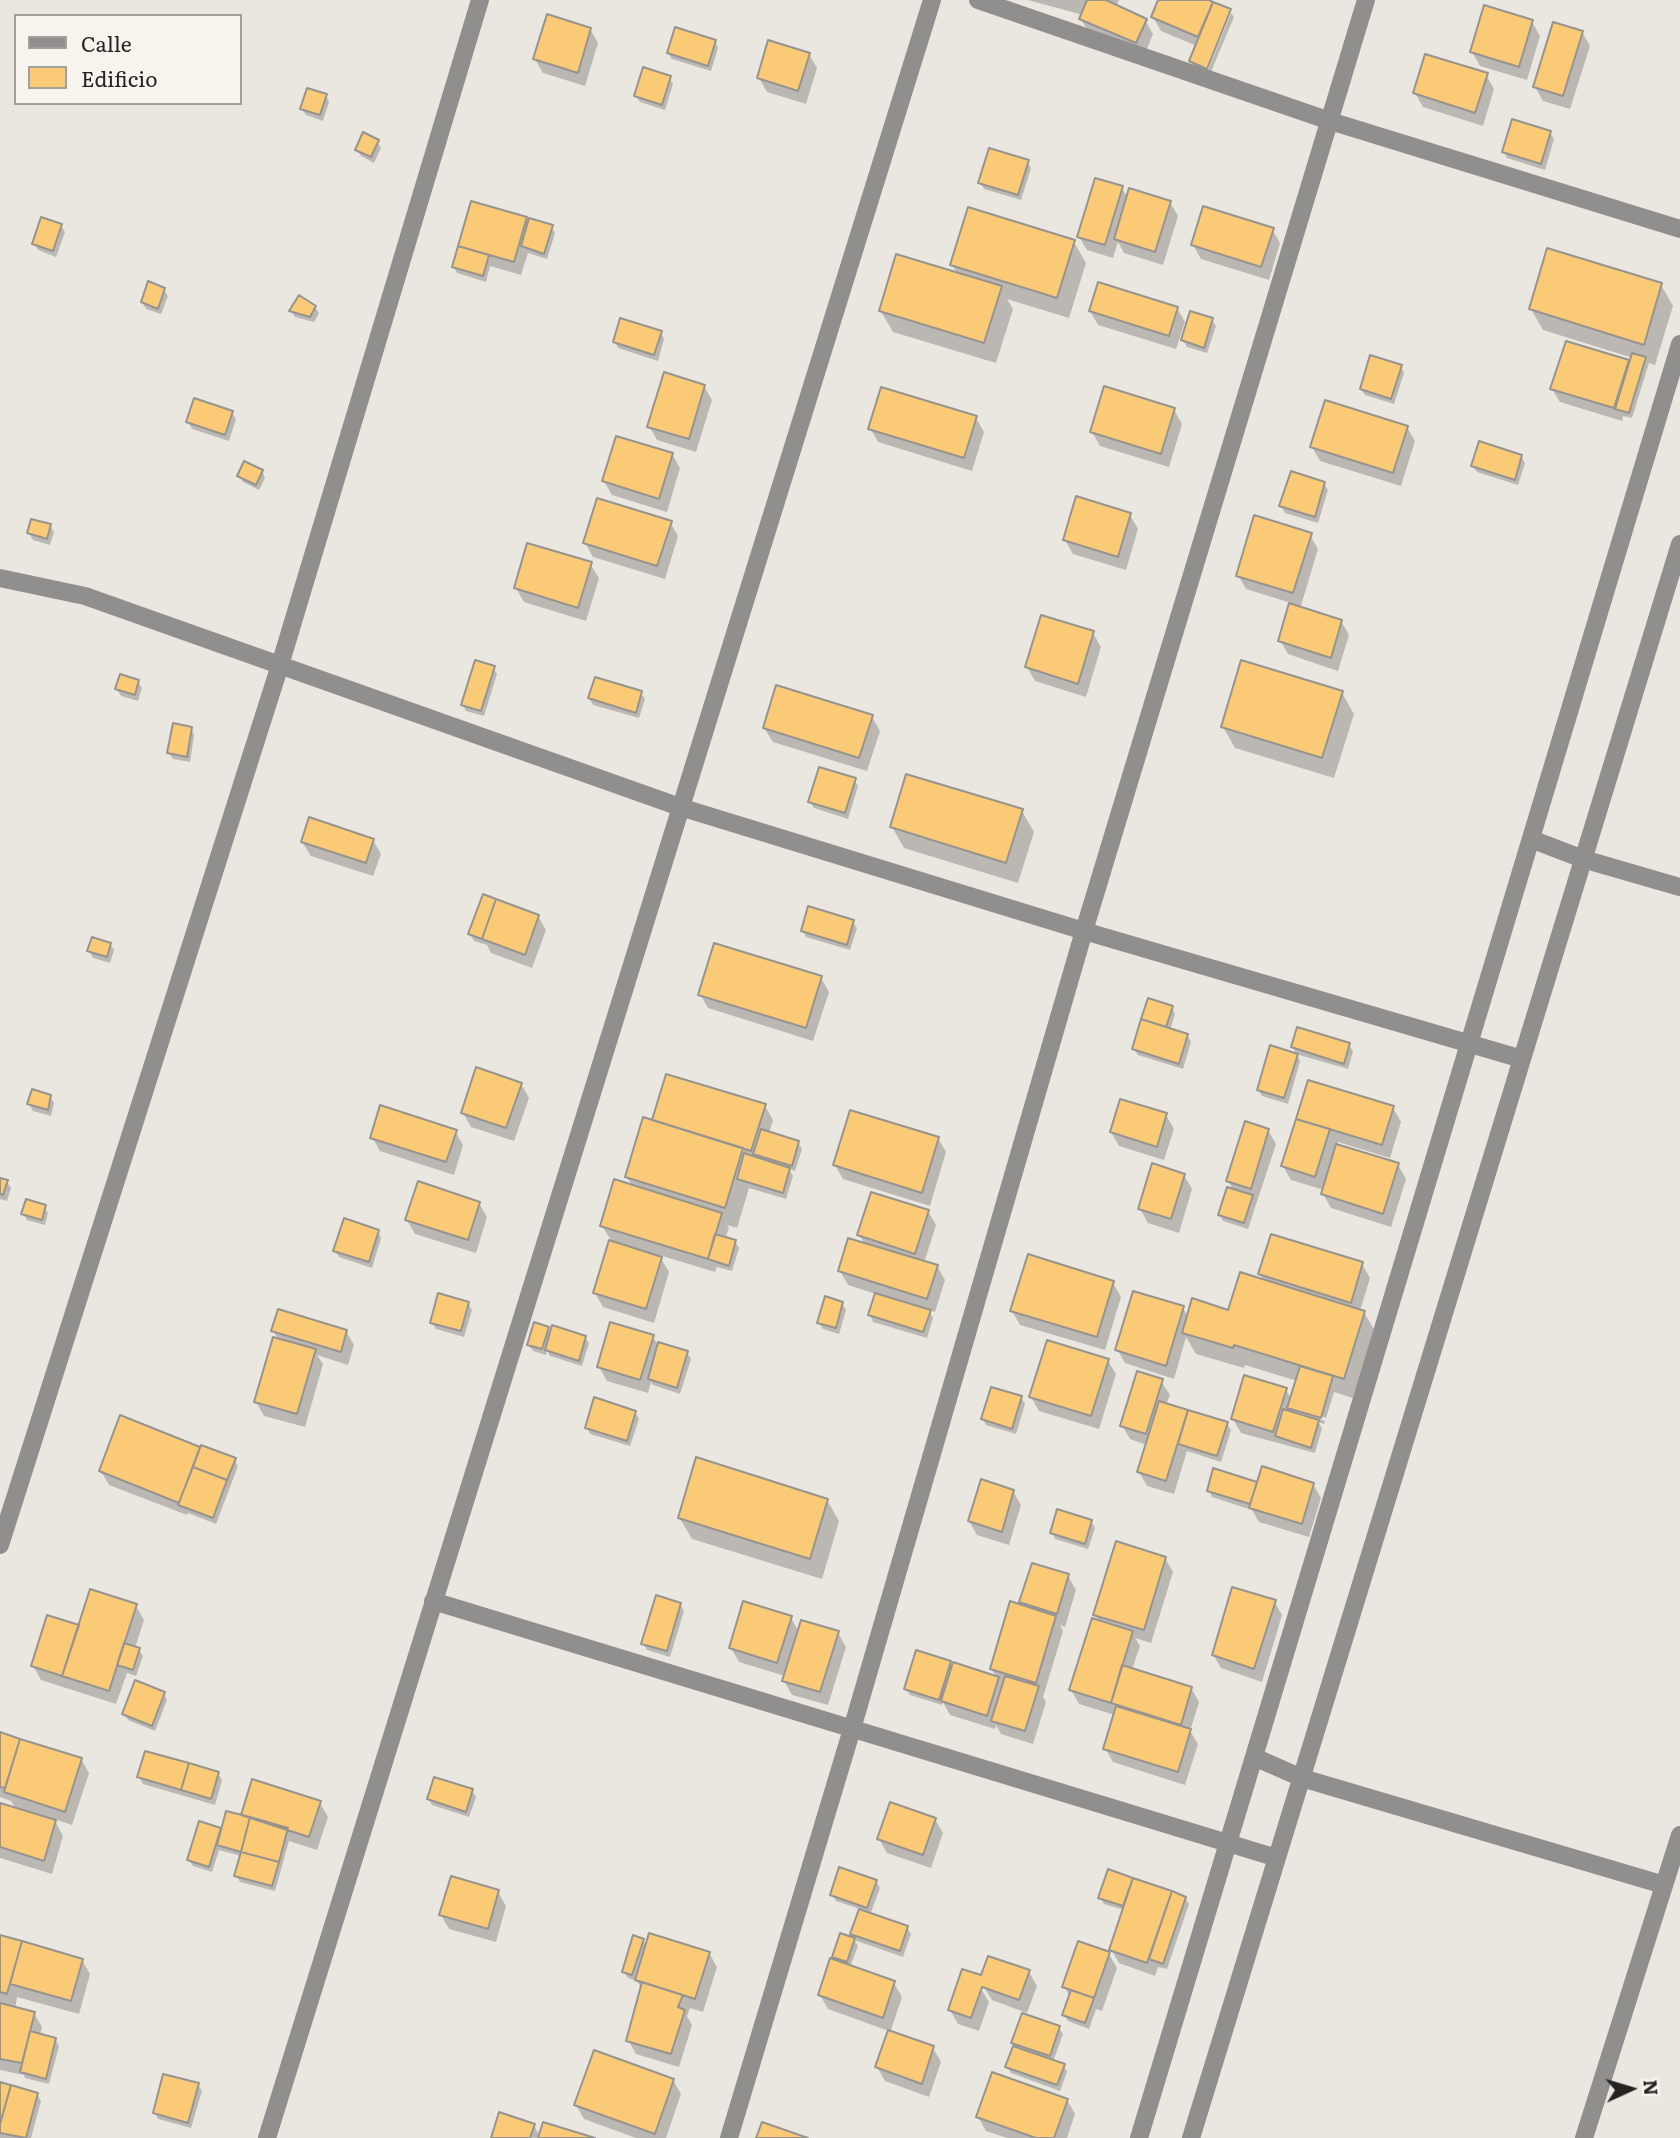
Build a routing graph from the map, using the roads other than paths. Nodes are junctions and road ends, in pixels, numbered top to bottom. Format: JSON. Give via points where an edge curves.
{"nodes":[{"id":1,"x":480,"y":0,"type":"edge"},
{"id":2,"x":932,"y":0,"type":"edge"},
{"id":3,"x":978,"y":0,"type":"edge"},
{"id":4,"x":1366,"y":0,"type":"edge"},
{"id":5,"x":1330,"y":121,"type":"junction"},
{"id":6,"x":1680,"y":229,"type":"edge"},
{"id":7,"x":1680,"y":344,"type":"edge"},
{"id":8,"x":1680,"y":544,"type":"edge"},
{"id":9,"x":0,"y":578,"type":"edge"},
{"id":10,"x":280,"y":666,"type":"junction"},
{"id":11,"x":680,"y":807,"type":"junction"},
{"id":12,"x":1531,"y":839,"type":"junction"},
{"id":13,"x":1583,"y":859,"type":"junction"},
{"id":14,"x":1680,"y":887,"type":"edge"},
{"id":15,"x":1084,"y":931,"type":"junction"},
{"id":16,"x":1469,"y":1043,"type":"junction"},
{"id":17,"x":1522,"y":1059,"type":"junction"},
{"id":18,"x":0,"y":1545,"type":"edge"},
{"id":19,"x":433,"y":1601,"type":"junction"},
{"id":20,"x":852,"y":1729,"type":"junction"},
{"id":21,"x":1254,"y":1757,"type":"junction"},
{"id":22,"x":1302,"y":1778,"type":"junction"},
{"id":23,"x":1680,"y":1835,"type":"edge"},
{"id":24,"x":1228,"y":1843,"type":"junction"},
{"id":25,"x":1277,"y":1858,"type":"junction"},
{"id":26,"x":1664,"y":1885,"type":"junction"},
{"id":27,"x":267,"y":2138,"type":"edge"},
{"id":28,"x":729,"y":2138,"type":"edge"},
{"id":29,"x":1139,"y":2138,"type":"edge"},
{"id":30,"x":1191,"y":2138,"type":"edge"},
{"id":31,"x":1584,"y":2138,"type":"edge"}],
"edges":[{"from":1,"to":10,"type":"street"},
{"from":2,"to":11,"type":"street"},
{"from":3,"to":5,"type":"street"},
{"from":4,"to":5,"type":"street"},
{"from":5,"to":6,"type":"street"},
{"from":5,"to":15,"type":"street"},
{"from":7,"to":12,"type":"street"},
{"from":8,"to":13,"type":"street"},
{"from":9,"to":10,"type":"street","via":[[85,596]]},
{"from":10,"to":11,"type":"street"},
{"from":10,"to":18,"type":"street"},
{"from":11,"to":15,"type":"street"},
{"from":11,"to":19,"type":"street"},
{"from":12,"to":13,"type":"street"},
{"from":12,"to":16,"type":"street"},
{"from":13,"to":14,"type":"street"},
{"from":13,"to":17,"type":"street"},
{"from":15,"to":16,"type":"street"},
{"from":15,"to":20,"type":"street"},
{"from":16,"to":17,"type":"street"},
{"from":16,"to":21,"type":"street"},
{"from":17,"to":22,"type":"street"},
{"from":19,"to":20,"type":"street"},
{"from":19,"to":27,"type":"street"},
{"from":20,"to":24,"type":"street"},
{"from":20,"to":28,"type":"street"},
{"from":21,"to":22,"type":"street"},
{"from":21,"to":24,"type":"street"},
{"from":22,"to":25,"type":"street"},
{"from":22,"to":26,"type":"street"},
{"from":23,"to":26,"type":"street"},
{"from":24,"to":25,"type":"street"},
{"from":24,"to":29,"type":"street"},
{"from":25,"to":30,"type":"street"},
{"from":26,"to":31,"type":"street"}]}
